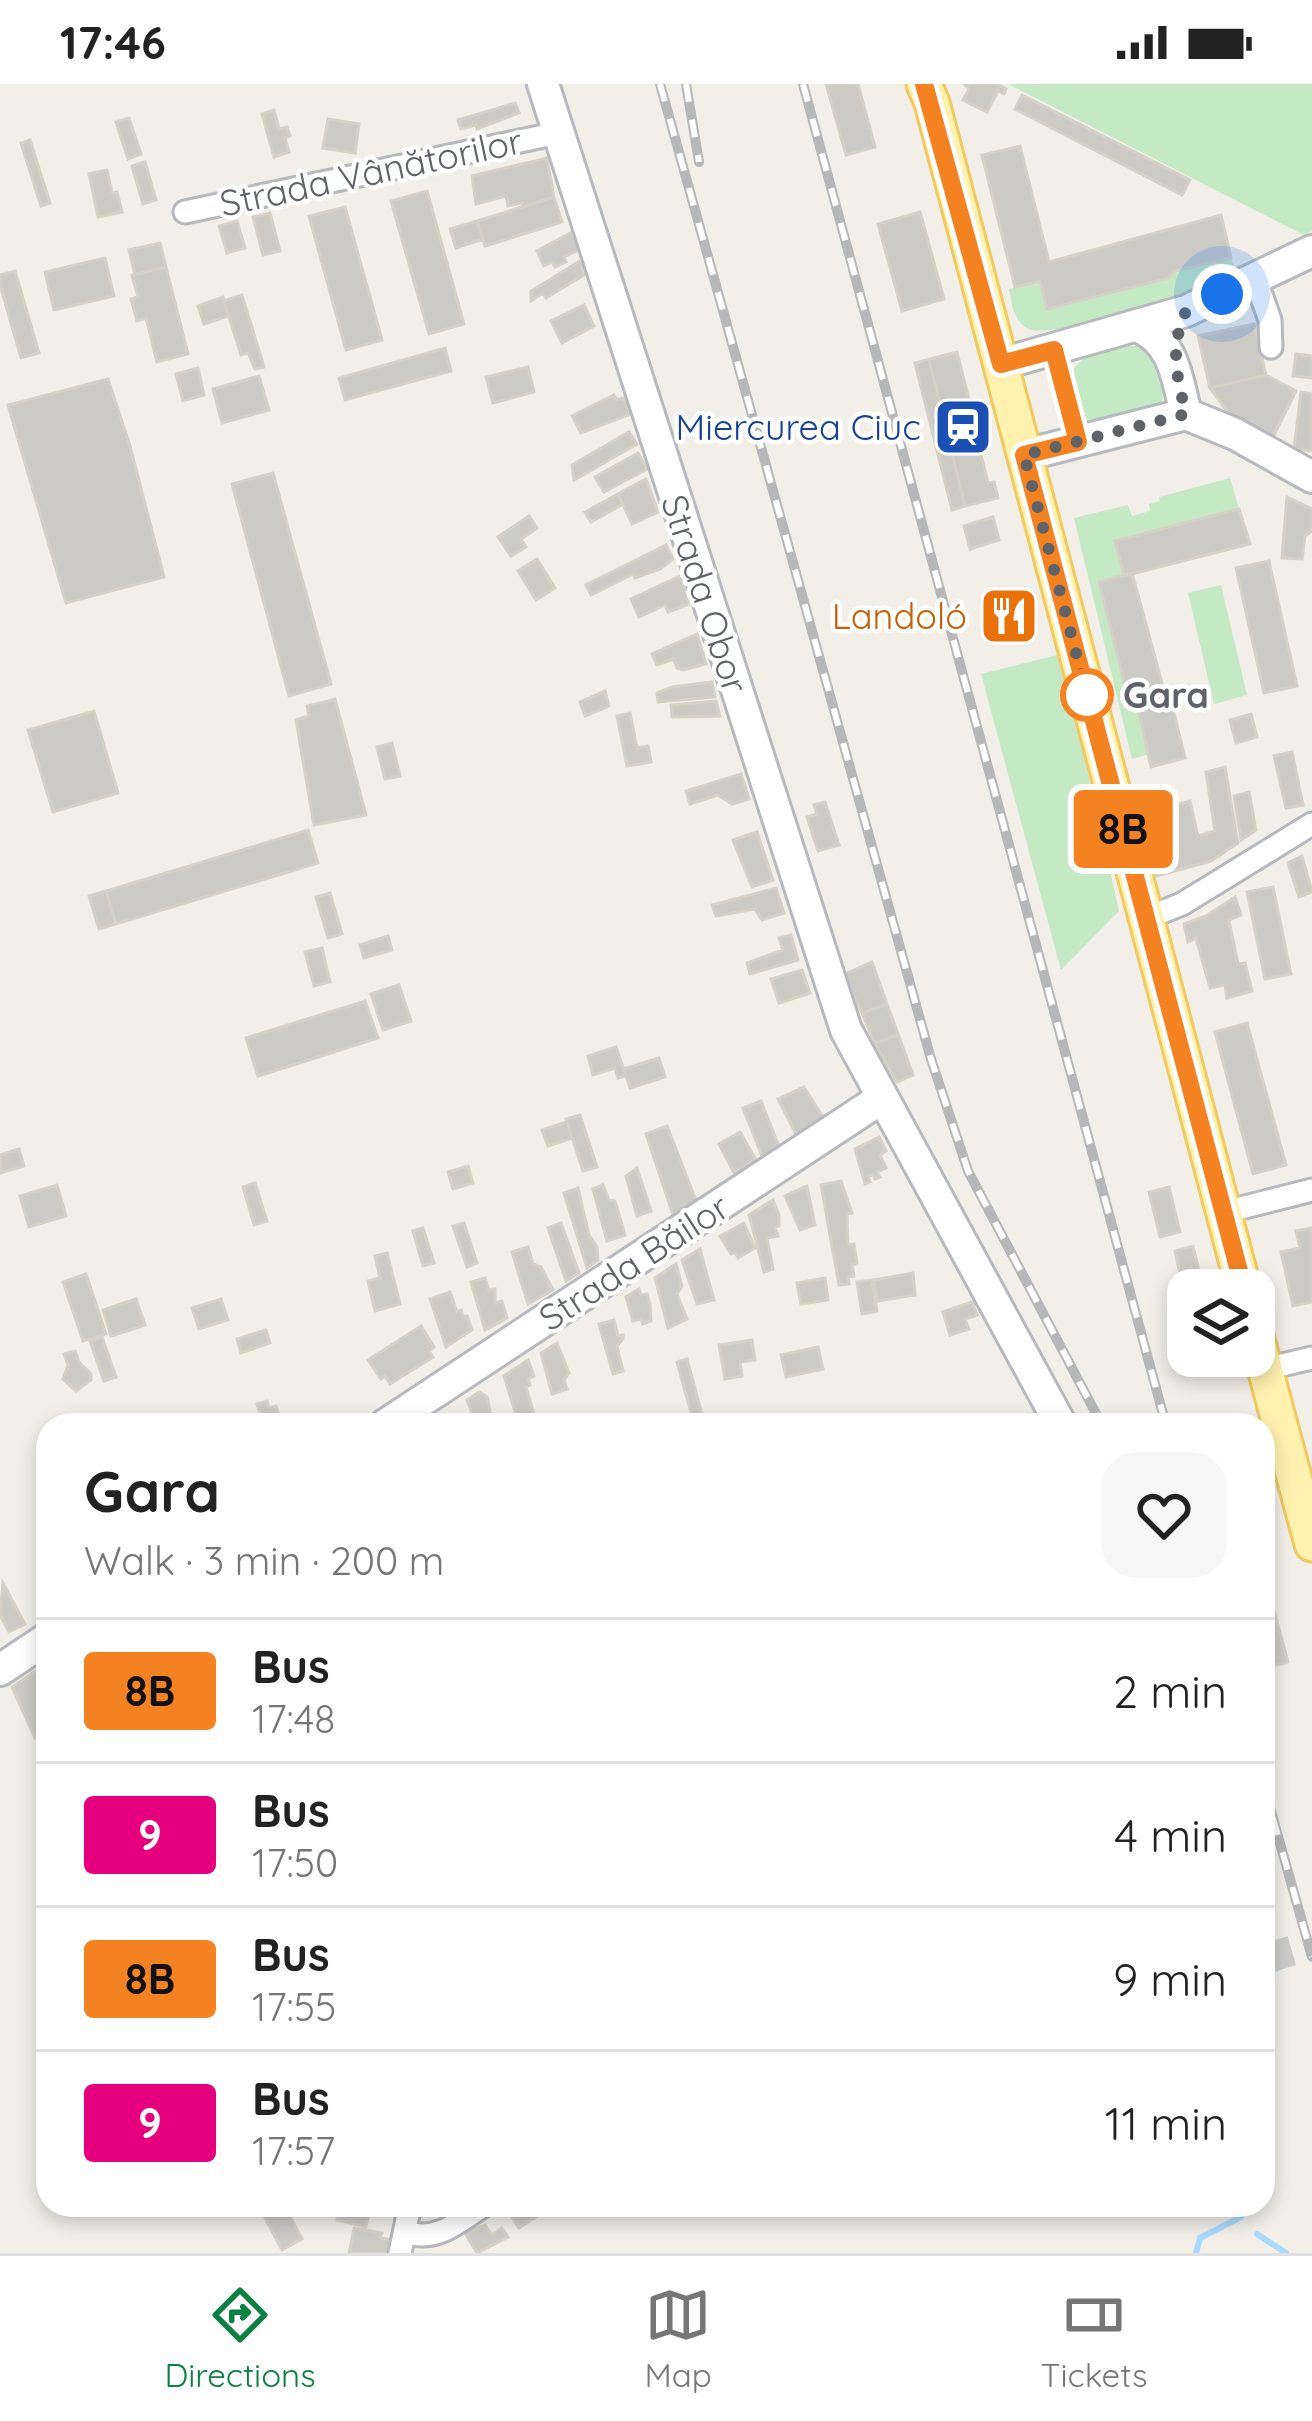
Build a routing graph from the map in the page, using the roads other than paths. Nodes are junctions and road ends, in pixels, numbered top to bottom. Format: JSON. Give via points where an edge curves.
{"nodes":[{"id":1,"x":543,"y":84,"type":"edge"},
{"id":2,"x":931,"y":90,"type":"edge"},
{"id":3,"x":558,"y":133,"type":"junction"},
{"id":4,"x":185,"y":212,"type":"dead end"},
{"id":5,"x":1312,"y":251,"type":"edge"},
{"id":6,"x":1255,"y":278,"type":"junction"},
{"id":7,"x":1186,"y":311,"type":"junction"},
{"id":8,"x":1137,"y":326,"type":"junction"},
{"id":9,"x":1271,"y":347,"type":"dead end"},
{"id":10,"x":1173,"y":359,"type":"junction"},
{"id":11,"x":1001,"y":364,"type":"junction"},
{"id":12,"x":1186,"y":414,"type":"junction"},
{"id":13,"x":1024,"y":455,"type":"junction"},
{"id":14,"x":1312,"y":477,"type":"edge"},
{"id":15,"x":1312,"y":824,"type":"edge"},
{"id":16,"x":1147,"y":918,"type":"junction"},
{"id":17,"x":882,"y":1098,"type":"junction"},
{"id":18,"x":1312,"y":1190,"type":"edge"},
{"id":19,"x":1225,"y":1212,"type":"junction"},
{"id":20,"x":1239,"y":1269,"type":"edge"},
{"id":21,"x":1312,"y":1358,"type":"edge"},
{"id":22,"x":1275,"y":1367,"type":"edge"},
{"id":23,"x":1267,"y":1377,"type":"edge"},
{"id":24,"x":404,"y":1413,"type":"edge"},
{"id":25,"x":1054,"y":1413,"type":"edge"},
{"id":26,"x":1312,"y":1544,"type":"edge"},
{"id":27,"x":36,"y":1646,"type":"edge"},
{"id":28,"x":0,"y":1670,"type":"edge"},
{"id":29,"x":463,"y":2217,"type":"edge"},
{"id":30,"x":403,"y":2242,"type":"edge"}],
"edges":[{"from":1,"to":3,"type":"street","name":"Strada Obor"},
{"from":2,"to":11,"type":"main road"},
{"from":3,"to":4,"type":"street","name":"Strada Vânătorilor"},
{"from":3,"to":17,"type":"street","name":"Strada Obor","via":[[833,994]]},
{"from":5,"to":6,"type":"street"},
{"from":6,"to":7,"type":"street"},
{"from":6,"to":9,"type":"street"},
{"from":7,"to":8,"type":"street"},
{"from":7,"to":10,"type":"street"},
{"from":8,"to":10,"type":"street"},
{"from":8,"to":11,"type":"street"},
{"from":10,"to":12,"type":"street"},
{"from":11,"to":13,"type":"main road"},
{"from":12,"to":13,"type":"street"},
{"from":12,"to":14,"type":"street"},
{"from":13,"to":16,"type":"main road"},
{"from":15,"to":16,"type":"street"},
{"from":16,"to":19,"type":"main road"},
{"from":17,"to":24,"type":"street","name":"Strada Băilor"},
{"from":17,"to":25,"type":"street","name":"Strada Obor"},
{"from":18,"to":19,"type":"street"},
{"from":19,"to":20,"type":"main road"},
{"from":21,"to":22,"type":"street"},
{"from":23,"to":26,"type":"main road"},
{"from":27,"to":28,"type":"street"},
{"from":29,"to":30,"type":"street"}]}
